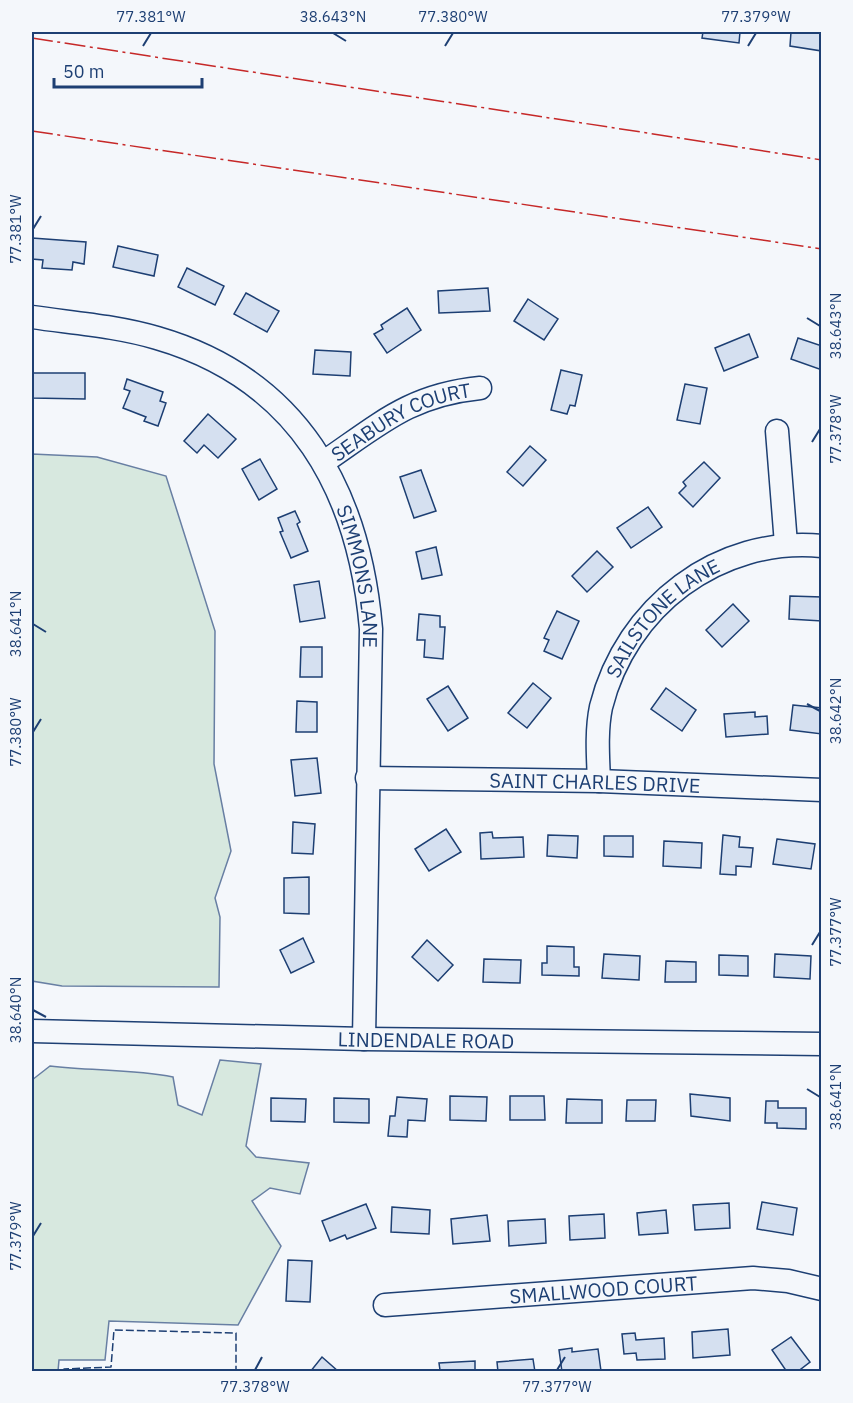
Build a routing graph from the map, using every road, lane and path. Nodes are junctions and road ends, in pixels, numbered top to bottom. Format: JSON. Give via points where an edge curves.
{"nodes":[{"id":1,"x":32,"y":317,"type":"edge"},
{"id":2,"x":480,"y":388,"type":"dead end"},
{"id":3,"x":777,"y":431,"type":"dead end"},
{"id":4,"x":324,"y":462,"type":"junction"},
{"id":5,"x":786,"y":544,"type":"junction"},
{"id":6,"x":822,"y":546,"type":"edge"},
{"id":7,"x":368,"y":778,"type":"junction"},
{"id":8,"x":599,"y":781,"type":"junction"},
{"id":9,"x":822,"y":790,"type":"edge"},
{"id":10,"x":32,"y":1031,"type":"edge"},
{"id":11,"x":364,"y":1039,"type":"junction"},
{"id":12,"x":822,"y":1044,"type":"edge"},
{"id":13,"x":822,"y":1289,"type":"edge"},
{"id":14,"x":385,"y":1305,"type":"dead end"}],
"edges":[{"from":1,"to":4,"type":"street","name":"SIMMONS LANE","via":[[132,331],[197,352],[259,387],[285,411]]},
{"from":2,"to":4,"type":"street","name":"SEABURY COURT","via":[[453,391],[406,406]]},
{"from":3,"to":5,"type":"street"},
{"from":4,"to":7,"type":"street","name":"SIMMONS LANE","via":[[344,502],[368,588]]},
{"from":5,"to":6,"type":"street","name":"SAILSTONE LANE"},
{"from":5,"to":8,"type":"street","name":"SAILSTONE LANE","via":[[741,553],[713,564],[682,583],[643,622],[624,651],[603,701]]},
{"from":7,"to":8,"type":"street","name":"SAINT CHARLES DRIVE"},
{"from":7,"to":11,"type":"street","name":"SIMMONS LANE"},
{"from":8,"to":9,"type":"street","name":"SAINT CHARLES DRIVE"},
{"from":10,"to":11,"type":"street","name":"LINDENDALE ROAD"},
{"from":11,"to":12,"type":"street","name":"LINDENDALE ROAD"},
{"from":13,"to":14,"type":"street","name":"SMALLWOOD COURT","via":[[753,1278]]}]}
